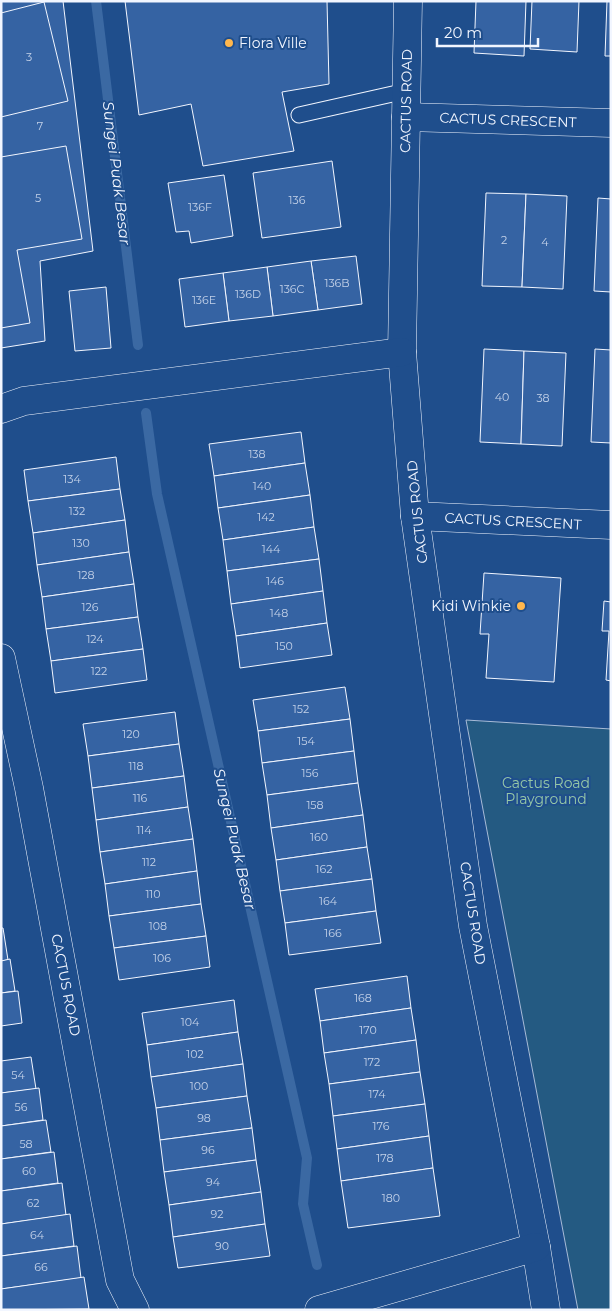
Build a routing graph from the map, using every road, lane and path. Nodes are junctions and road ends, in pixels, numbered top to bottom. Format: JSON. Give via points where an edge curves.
{"nodes":[{"id":1,"x":408,"y":1,"type":"edge"},
{"id":2,"x":406,"y":104,"type":"junction"},
{"id":3,"x":299,"y":115,"type":"dead end"},
{"id":4,"x":611,"y":122,"type":"edge"},
{"id":5,"x":402,"y":352,"type":"junction"},
{"id":6,"x":1,"y":409,"type":"edge"},
{"id":7,"x":415,"y":516,"type":"junction"},
{"id":8,"x":611,"y":525,"type":"edge"},
{"id":9,"x":1,"y":658,"type":"edge"},
{"id":10,"x":536,"y":1247,"type":"junction"},
{"id":11,"x":135,"y":1310,"type":"edge"},
{"id":12,"x":319,"y":1310,"type":"edge"},
{"id":13,"x":546,"y":1310,"type":"edge"}],
"edges":[{"from":1,"to":2,"type":"street","name":"CACTUS ROAD"},
{"from":2,"to":3,"type":"lane"},
{"from":2,"to":4,"type":"street","name":"CACTUS CRESCENT"},
{"from":2,"to":5,"type":"street","name":"CACTUS ROAD"},
{"from":5,"to":6,"type":"street","via":[[24,401]]},
{"from":5,"to":7,"type":"street","name":"CACTUS ROAD"},
{"from":7,"to":8,"type":"street","name":"CACTUS CRESCENT"},
{"from":7,"to":10,"type":"street","name":"CACTUS ROAD","via":[[473,926]]},
{"from":9,"to":11,"type":"street","name":"CACTUS ROAD","via":[[29,788],[120,1280]]},
{"from":10,"to":12,"type":"street"},
{"from":10,"to":13,"type":"street","name":"CACTUS ROAD"}]}
